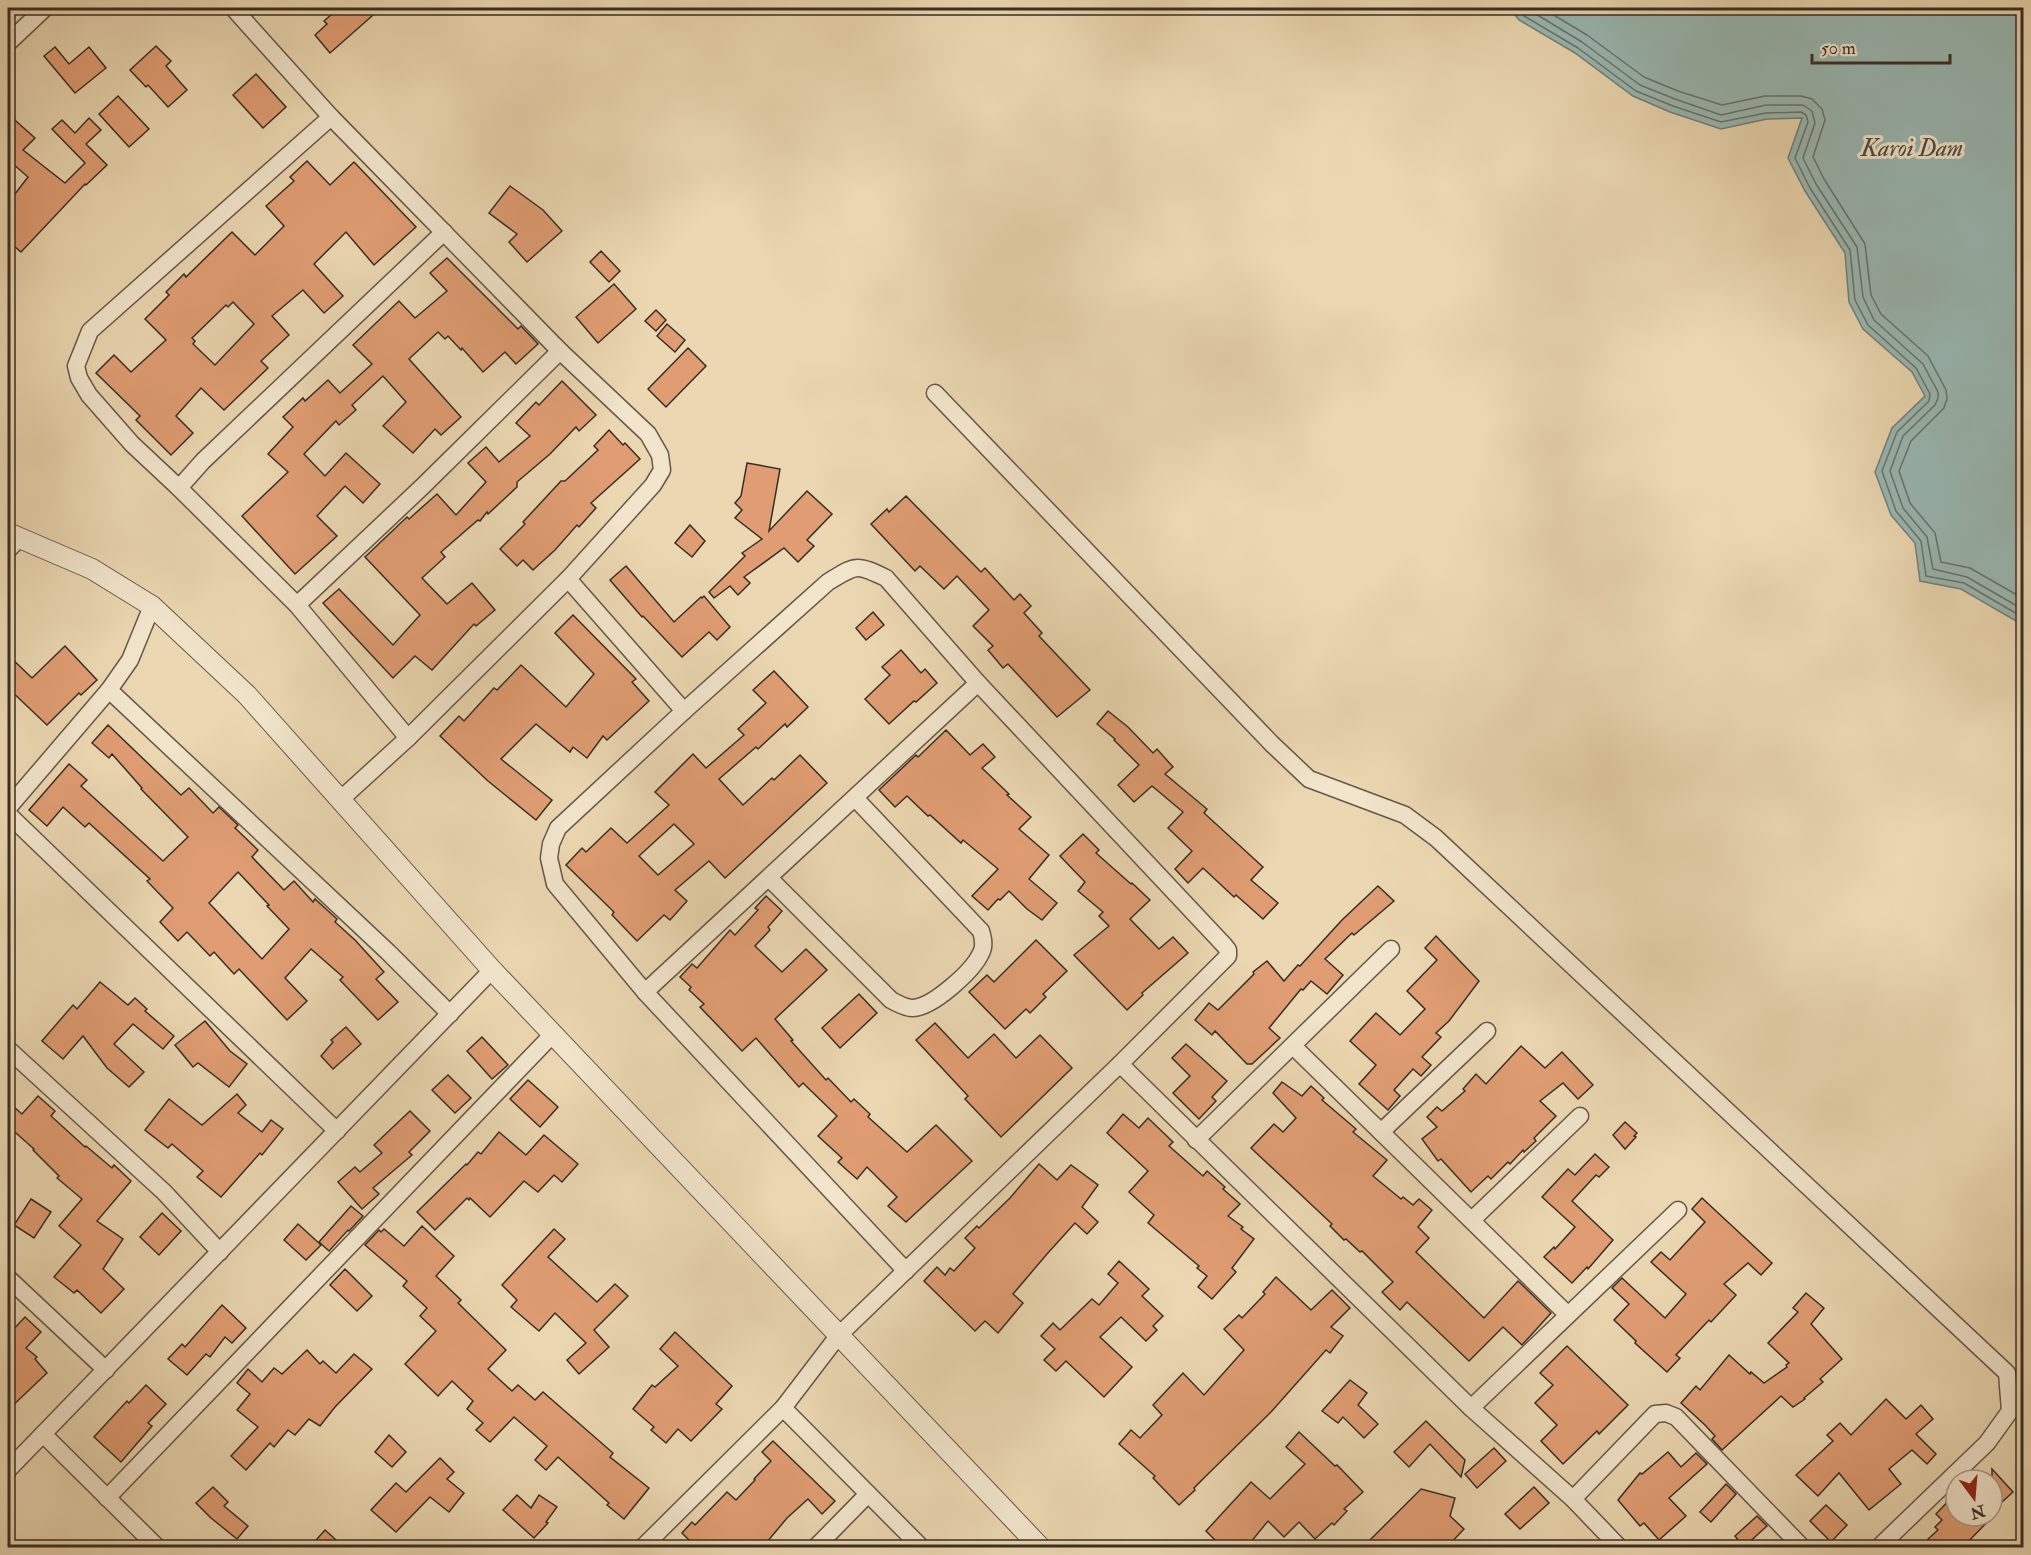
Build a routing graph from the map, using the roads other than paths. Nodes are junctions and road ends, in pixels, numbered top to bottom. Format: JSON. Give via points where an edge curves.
{"nodes":[{"id":1,"x":45,"y":8,"type":"edge"},
{"id":2,"x":233,"y":8,"type":"edge"},
{"id":3,"x":8,"y":43,"type":"edge"},
{"id":4,"x":331,"y":117,"type":"junction"},
{"id":5,"x":444,"y":232,"type":"junction"},
{"id":6,"x":560,"y":351,"type":"junction"},
{"id":7,"x":935,"y":393,"type":"dead end"},
{"id":8,"x":179,"y":488,"type":"junction"},
{"id":9,"x":12,"y":540,"type":"edge"},
{"id":10,"x":568,"y":579,"type":"junction"},
{"id":11,"x":297,"y":605,"type":"junction"},
{"id":12,"x":152,"y":606,"type":"junction"},
{"id":13,"x":978,"y":684,"type":"junction"},
{"id":14,"x":109,"y":690,"type":"junction"},
{"id":15,"x":684,"y":711,"type":"junction"},
{"id":16,"x":408,"y":738,"type":"junction"},
{"id":17,"x":855,"y":798,"type":"junction"},
{"id":18,"x":340,"y":800,"type":"junction"},
{"id":19,"x":8,"y":808,"type":"edge"},
{"id":20,"x":8,"y":814,"type":"edge"},
{"id":21,"x":770,"y":878,"type":"junction"},
{"id":22,"x":1391,"y":949,"type":"dead end"},
{"id":23,"x":492,"y":970,"type":"junction"},
{"id":24,"x":645,"y":992,"type":"junction"},
{"id":25,"x":450,"y":1014,"type":"junction"},
{"id":26,"x":1486,"y":1031,"type":"dead end"},
{"id":27,"x":553,"y":1034,"type":"junction"},
{"id":28,"x":1293,"y":1046,"type":"junction"},
{"id":29,"x":8,"y":1049,"type":"edge"},
{"id":30,"x":1120,"y":1064,"type":"junction"},
{"id":31,"x":1580,"y":1116,"type":"dead end"},
{"id":32,"x":337,"y":1131,"type":"junction"},
{"id":33,"x":1382,"y":1132,"type":"junction"},
{"id":34,"x":1196,"y":1140,"type":"junction"},
{"id":35,"x":1678,"y":1210,"type":"dead end"},
{"id":36,"x":1472,"y":1220,"type":"junction"},
{"id":37,"x":220,"y":1252,"type":"junction"},
{"id":38,"x":906,"y":1271,"type":"junction"},
{"id":39,"x":8,"y":1278,"type":"edge"},
{"id":40,"x":1569,"y":1315,"type":"junction"},
{"id":41,"x":838,"y":1336,"type":"junction"},
{"id":42,"x":106,"y":1370,"type":"junction"},
{"id":43,"x":783,"y":1408,"type":"junction"},
{"id":44,"x":1471,"y":1408,"type":"junction"},
{"id":45,"x":43,"y":1434,"type":"junction"},
{"id":46,"x":8,"y":1470,"type":"edge"},
{"id":47,"x":868,"y":1494,"type":"junction"},
{"id":48,"x":107,"y":1498,"type":"junction"},
{"id":49,"x":1573,"y":1499,"type":"junction"},
{"id":50,"x":158,"y":1548,"type":"edge"},
{"id":51,"x":642,"y":1548,"type":"edge"},
{"id":52,"x":815,"y":1548,"type":"edge"},
{"id":53,"x":922,"y":1548,"type":"edge"},
{"id":54,"x":1041,"y":1548,"type":"edge"},
{"id":55,"x":1620,"y":1548,"type":"edge"},
{"id":56,"x":1803,"y":1548,"type":"edge"},
{"id":57,"x":1878,"y":1548,"type":"edge"}],
"edges":[{"from":1,"to":3,"type":"street"},
{"from":2,"to":4,"type":"street"},
{"from":4,"to":5,"type":"street"},
{"from":4,"to":8,"type":"street","via":[[90,331],[79,354],[76,366],[89,395],[132,444]]},
{"from":5,"to":6,"type":"street"},
{"from":5,"to":8,"type":"street"},
{"from":6,"to":10,"type":"street","via":[[648,434],[660,456],[662,470],[653,486]]},
{"from":6,"to":11,"type":"street"},
{"from":7,"to":57,"type":"street","via":[[1309,779],[1404,815],[1436,838],[2007,1373],[2010,1412],[1987,1443]]},
{"from":8,"to":11,"type":"street"},
{"from":9,"to":12,"type":"street","via":[[92,569]]},
{"from":10,"to":15,"type":"street"},
{"from":10,"to":16,"type":"street"},
{"from":11,"to":16,"type":"street"},
{"from":12,"to":14,"type":"street","via":[[130,660]]},
{"from":12,"to":18,"type":"street","via":[[248,695]]},
{"from":13,"to":15,"type":"street","via":[[886,578],[853,567],[828,582]]},
{"from":13,"to":17,"type":"street"},
{"from":13,"to":30,"type":"street","via":[[1228,950],[1228,956]]},
{"from":14,"to":19,"type":"street"},
{"from":14,"to":25,"type":"street"},
{"from":15,"to":24,"type":"street","via":[[558,828],[549,858],[555,884]]},
{"from":16,"to":18,"type":"street"},
{"from":17,"to":21,"type":"street"},
{"from":17,"to":21,"type":"street","via":[[981,931],[981,953],[956,984],[931,1002],[913,1008],[891,1000]]},
{"from":18,"to":23,"type":"street"},
{"from":20,"to":32,"type":"street"},
{"from":21,"to":24,"type":"street"},
{"from":22,"to":28,"type":"street"},
{"from":23,"to":25,"type":"street"},
{"from":23,"to":27,"type":"street"},
{"from":24,"to":38,"type":"street"},
{"from":25,"to":32,"type":"street"},
{"from":26,"to":33,"type":"street"},
{"from":27,"to":41,"type":"street"},
{"from":27,"to":48,"type":"street"},
{"from":28,"to":33,"type":"street"},
{"from":28,"to":34,"type":"street"},
{"from":29,"to":37,"type":"street","via":[[164,1192]]},
{"from":30,"to":34,"type":"street"},
{"from":30,"to":38,"type":"street"},
{"from":31,"to":36,"type":"street"},
{"from":32,"to":37,"type":"street"},
{"from":33,"to":36,"type":"street"},
{"from":34,"to":44,"type":"street"},
{"from":35,"to":40,"type":"street"},
{"from":36,"to":40,"type":"street"},
{"from":37,"to":42,"type":"street"},
{"from":38,"to":41,"type":"street"},
{"from":39,"to":42,"type":"street"},
{"from":40,"to":44,"type":"street"},
{"from":41,"to":43,"type":"street"},
{"from":41,"to":54,"type":"street"},
{"from":42,"to":45,"type":"street"},
{"from":43,"to":47,"type":"street"},
{"from":43,"to":51,"type":"street"},
{"from":44,"to":49,"type":"street"},
{"from":45,"to":46,"type":"street"},
{"from":45,"to":48,"type":"street"},
{"from":47,"to":52,"type":"street"},
{"from":47,"to":53,"type":"street"},
{"from":48,"to":50,"type":"street"},
{"from":49,"to":55,"type":"street"},
{"from":49,"to":56,"type":"street","via":[[1655,1414],[1671,1414]]}]}
